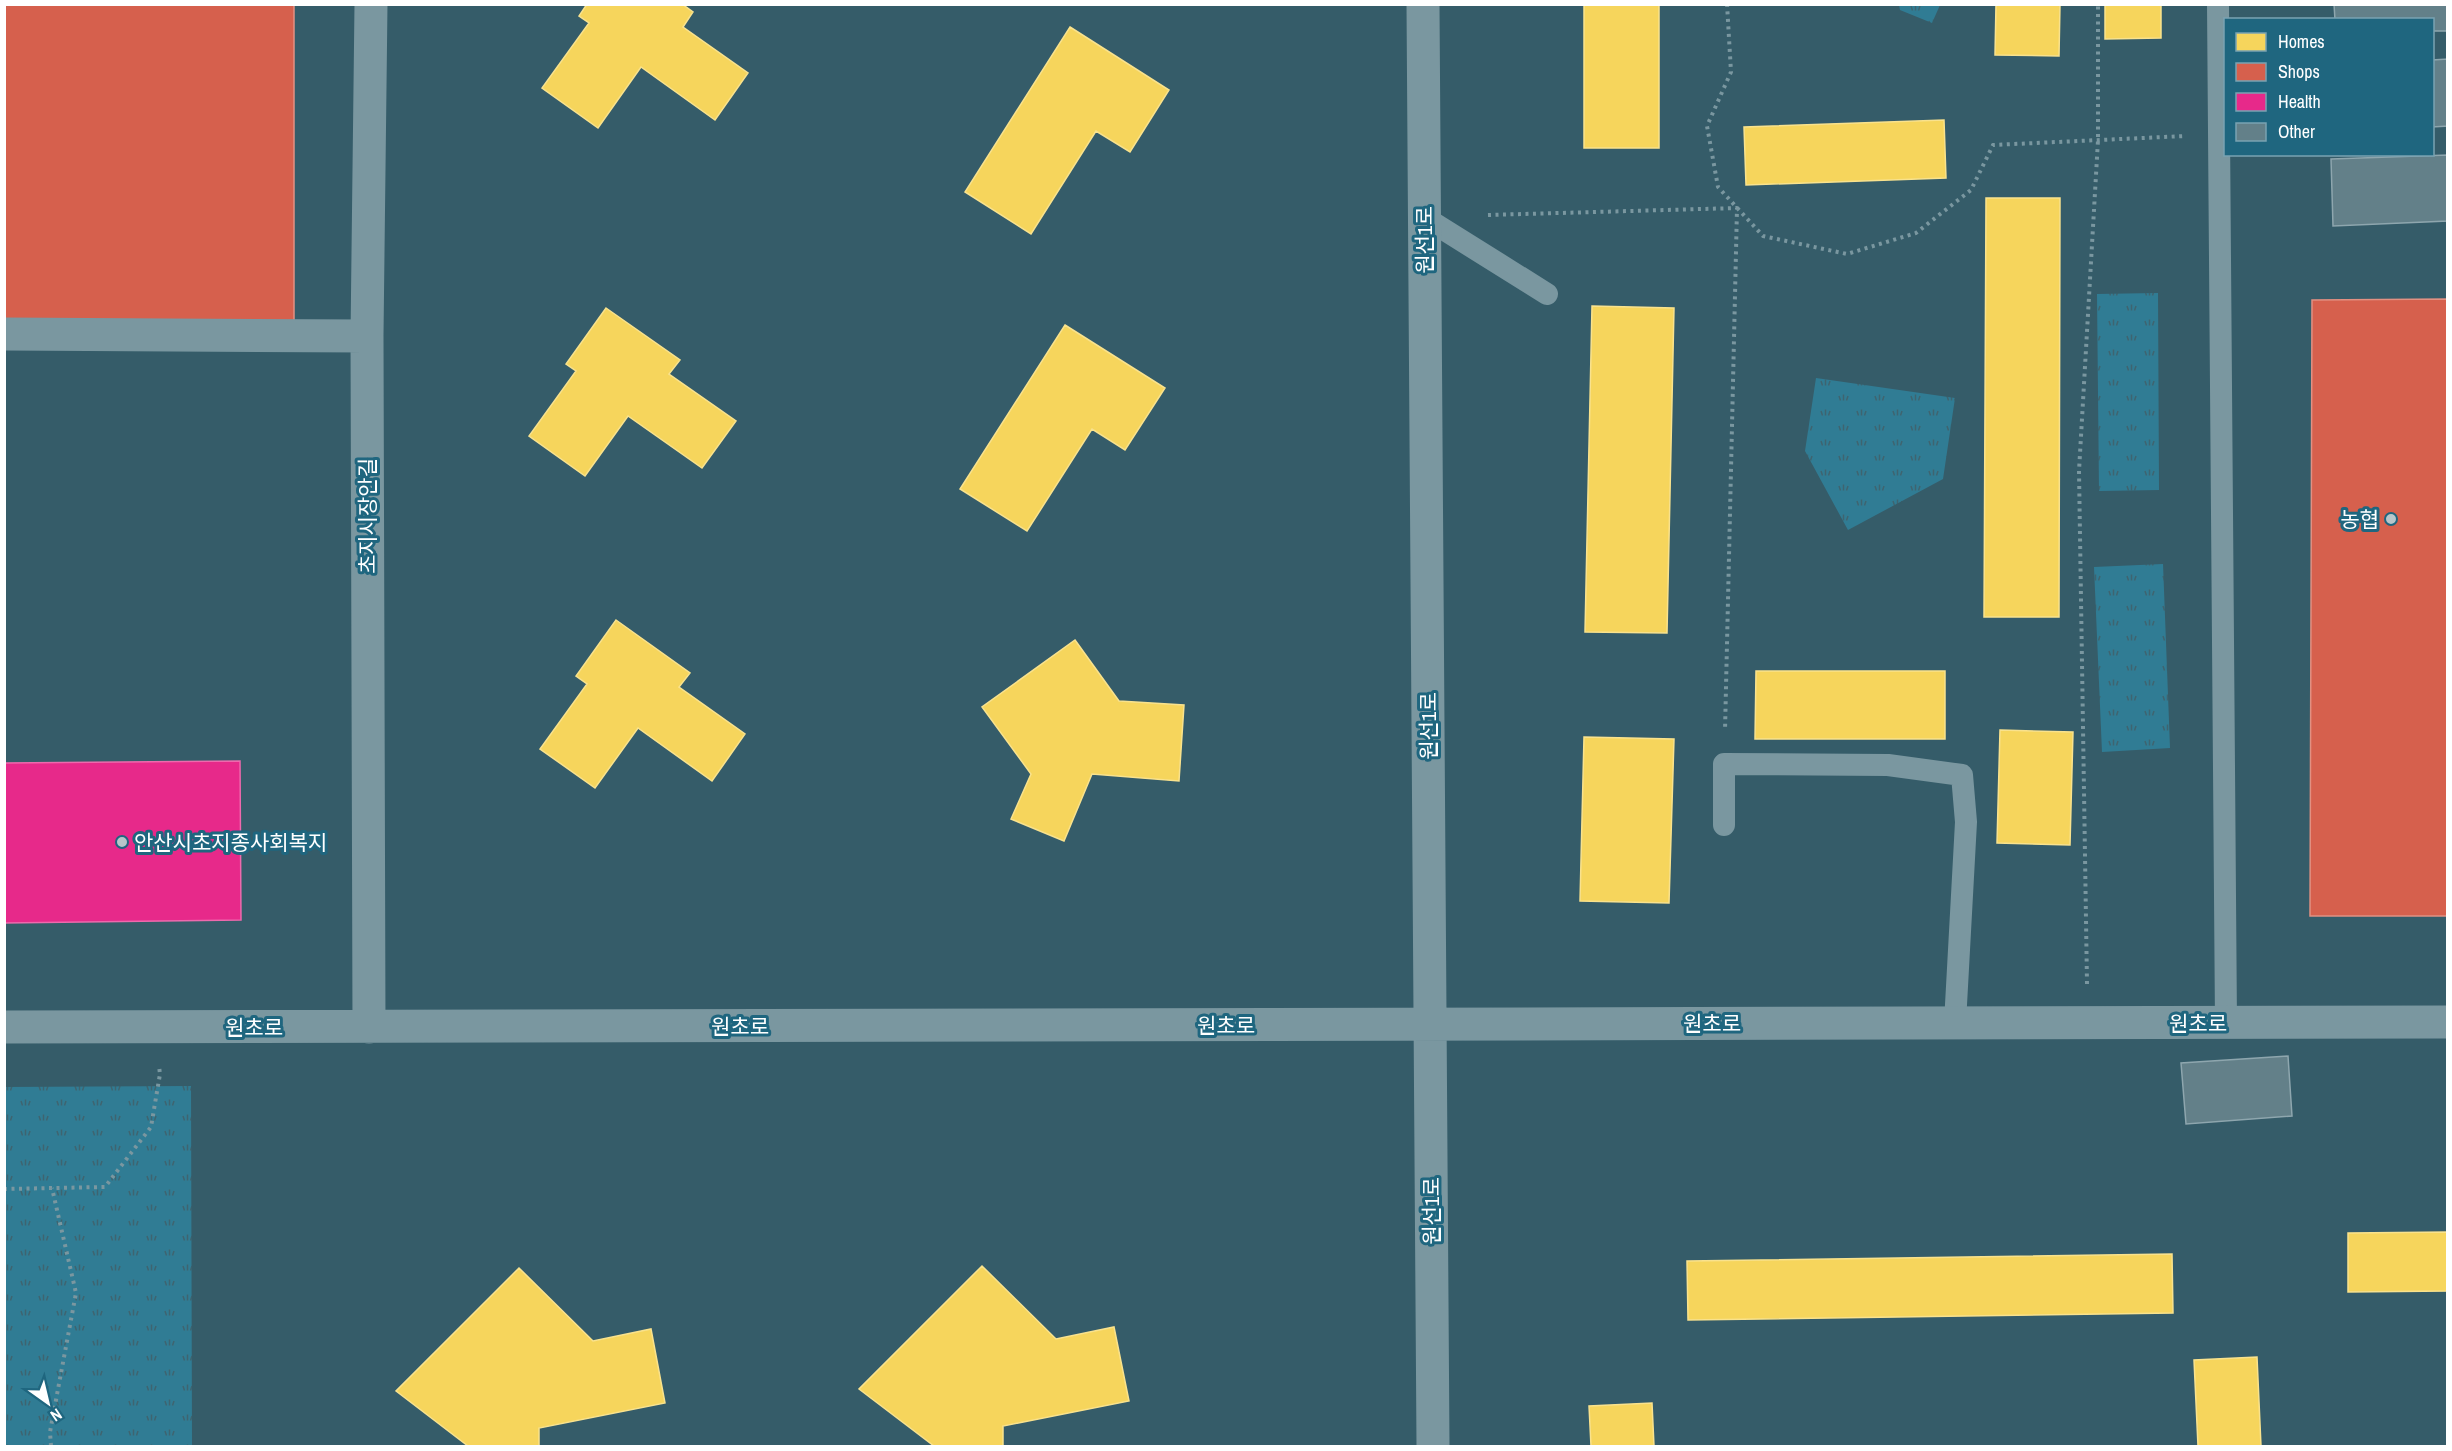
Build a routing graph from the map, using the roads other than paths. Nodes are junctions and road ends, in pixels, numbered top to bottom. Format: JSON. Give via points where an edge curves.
{"nodes":[{"id":1,"x":371,"y":4,"type":"edge"},
{"id":2,"x":1423,"y":4,"type":"edge"},
{"id":3,"x":2218,"y":4,"type":"edge"},
{"id":4,"x":1424,"y":217,"type":"junction"},
{"id":5,"x":1547,"y":294,"type":"dead end"},
{"id":6,"x":4,"y":334,"type":"edge"},
{"id":7,"x":367,"y":336,"type":"junction"},
{"id":8,"x":1724,"y":825,"type":"dead end"},
{"id":9,"x":2448,"y":1022,"type":"edge"},
{"id":10,"x":1955,"y":1023,"type":"junction"},
{"id":11,"x":2226,"y":1023,"type":"junction"},
{"id":12,"x":1430,"y":1024,"type":"junction"},
{"id":13,"x":4,"y":1027,"type":"edge"},
{"id":14,"x":369,"y":1027,"type":"junction"},
{"id":15,"x":1433,"y":1446,"type":"edge"}],
"edges":[{"from":1,"to":7,"type":"street","name":"초지시장안길"},
{"from":2,"to":4,"type":"street","name":"원선1로"},
{"from":3,"to":11,"type":"lane"},
{"from":4,"to":5,"type":"lane"},
{"from":4,"to":12,"type":"street","name":"원선1로"},
{"from":6,"to":7,"type":"street"},
{"from":7,"to":14,"type":"street","name":"초지시장안길"},
{"from":8,"to":10,"type":"lane","via":[[1724,764],[1888,765],[1962,775],[1966,822]]},
{"from":9,"to":11,"type":"street","name":"원초로"},
{"from":10,"to":11,"type":"street","name":"원초로"},
{"from":10,"to":12,"type":"street","name":"원초로"},
{"from":12,"to":14,"type":"street","name":"원초로"},
{"from":12,"to":15,"type":"street","name":"원선1로"},
{"from":13,"to":14,"type":"street","name":"원초로"}]}
